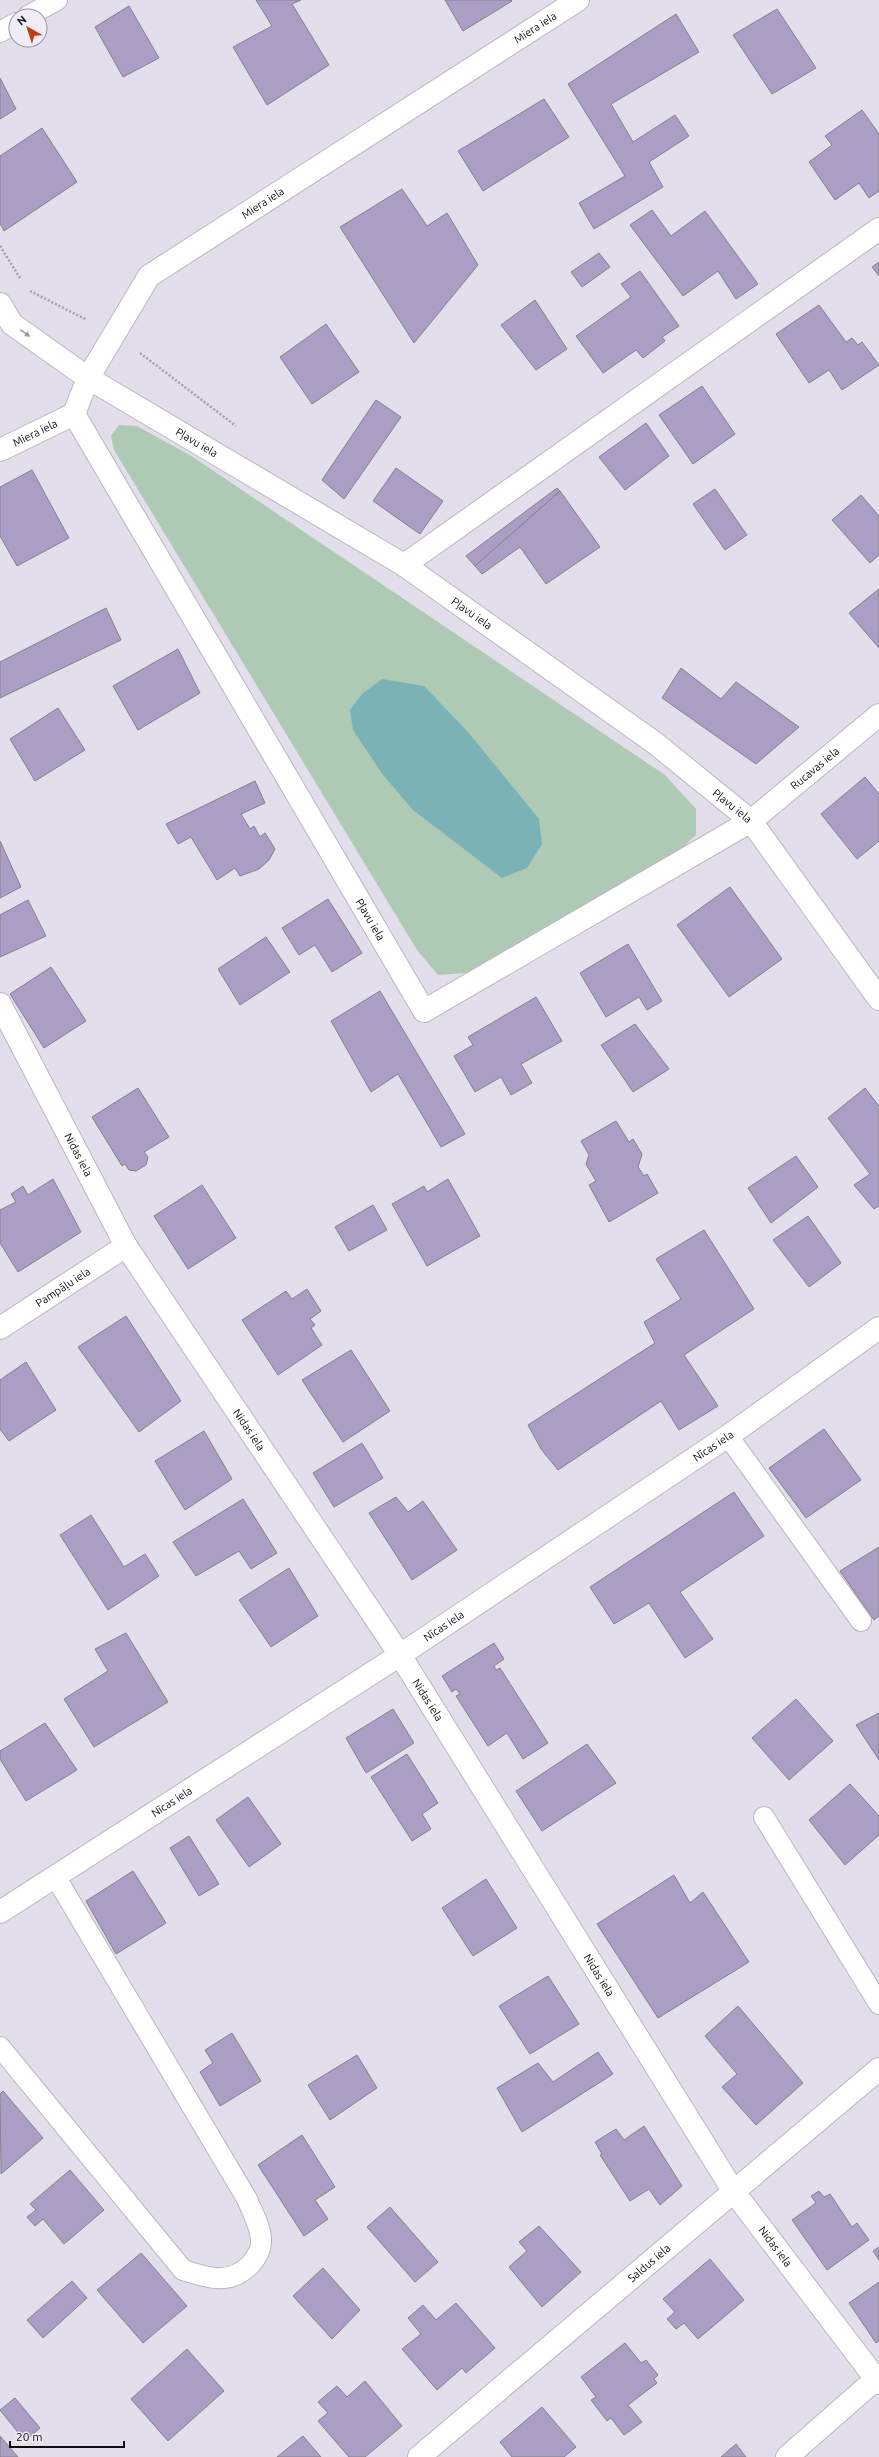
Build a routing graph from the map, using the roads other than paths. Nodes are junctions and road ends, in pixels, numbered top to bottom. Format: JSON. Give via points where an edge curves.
{"nodes":[{"id":1,"x":57,"y":0,"type":"edge"},
{"id":2,"x":578,"y":0,"type":"edge"},
{"id":3,"x":555,"y":6,"type":"edge"},
{"id":4,"x":42,"y":8,"type":"edge"},
{"id":5,"x":879,"y":229,"type":"edge"},
{"id":6,"x":0,"y":304,"type":"edge"},
{"id":7,"x":88,"y":378,"type":"junction"},
{"id":8,"x":74,"y":414,"type":"junction"},
{"id":9,"x":0,"y":450,"type":"edge"},
{"id":10,"x":404,"y":565,"type":"junction"},
{"id":11,"x":879,"y":715,"type":"edge"},
{"id":12,"x":751,"y":821,"type":"junction"},
{"id":13,"x":879,"y":999,"type":"edge"},
{"id":14,"x":0,"y":1004,"type":"edge"},
{"id":15,"x":424,"y":1011,"type":"joint"},
{"id":16,"x":126,"y":1246,"type":"junction"},
{"id":17,"x":0,"y":1328,"type":"edge"},
{"id":18,"x":879,"y":1328,"type":"edge"},
{"id":19,"x":728,"y":1436,"type":"junction"},
{"id":20,"x":861,"y":1621,"type":"dead end"},
{"id":21,"x":400,"y":1655,"type":"junction"},
{"id":22,"x":764,"y":1818,"type":"dead end"},
{"id":23,"x":55,"y":1876,"type":"junction"},
{"id":24,"x":0,"y":1912,"type":"edge"},
{"id":25,"x":879,"y":2004,"type":"edge"},
{"id":26,"x":0,"y":2047,"type":"edge"},
{"id":27,"x":879,"y":2069,"type":"edge"},
{"id":28,"x":734,"y":2192,"type":"junction"},
{"id":29,"x":878,"y":2381,"type":"edge"},
{"id":30,"x":420,"y":2457,"type":"edge"},
{"id":31,"x":787,"y":2457,"type":"edge"}],
"edges":[{"from":1,"to":4,"type":"lane"},
{"from":2,"to":3,"type":"street","name":"Miera iela"},
{"from":3,"to":7,"type":"street","name":"Miera iela","via":[[149,276]]},
{"from":5,"to":10,"type":"street"},
{"from":6,"to":7,"type":"street","name":"Pļavu iela","one_way":true,"via":[[12,324]]},
{"from":7,"to":8,"type":"street","name":"Miera iela"},
{"from":7,"to":10,"type":"street","name":"Pļavu iela"},
{"from":8,"to":9,"type":"street","name":"Miera iela"},
{"from":8,"to":15,"type":"street","name":"Pļavu iela"},
{"from":10,"to":12,"type":"street","name":"Pļavu iela","via":[[655,743]]},
{"from":11,"to":12,"type":"street","name":"Rucavas iela"},
{"from":12,"to":13,"type":"street","name":"Pļavu iela"},
{"from":12,"to":15,"type":"street","name":"Rucavas iela"},
{"from":14,"to":16,"type":"street","name":"Nidas iela"},
{"from":16,"to":17,"type":"street","name":"Pampāļu iela"},
{"from":16,"to":21,"type":"street","name":"Nidas iela"},
{"from":18,"to":19,"type":"street","name":"Nīcas iela"},
{"from":19,"to":20,"type":"lane"},
{"from":19,"to":21,"type":"street","name":"Nīcas iela"},
{"from":21,"to":23,"type":"street","name":"Nīcas iela"},
{"from":21,"to":28,"type":"street","name":"Nidas iela"},
{"from":22,"to":25,"type":"lane"},
{"from":23,"to":24,"type":"street","name":"Nīcas iela"},
{"from":23,"to":26,"type":"lane","via":[[247,2199],[259,2230],[261,2243],[254,2260],[244,2272],[230,2278],[210,2279],[183,2270]]},
{"from":27,"to":28,"type":"street","name":"Saldus iela"},
{"from":28,"to":29,"type":"street","name":"Nidas iela"},
{"from":28,"to":30,"type":"street","name":"Saldus iela"},
{"from":29,"to":31,"type":"street"}]}
